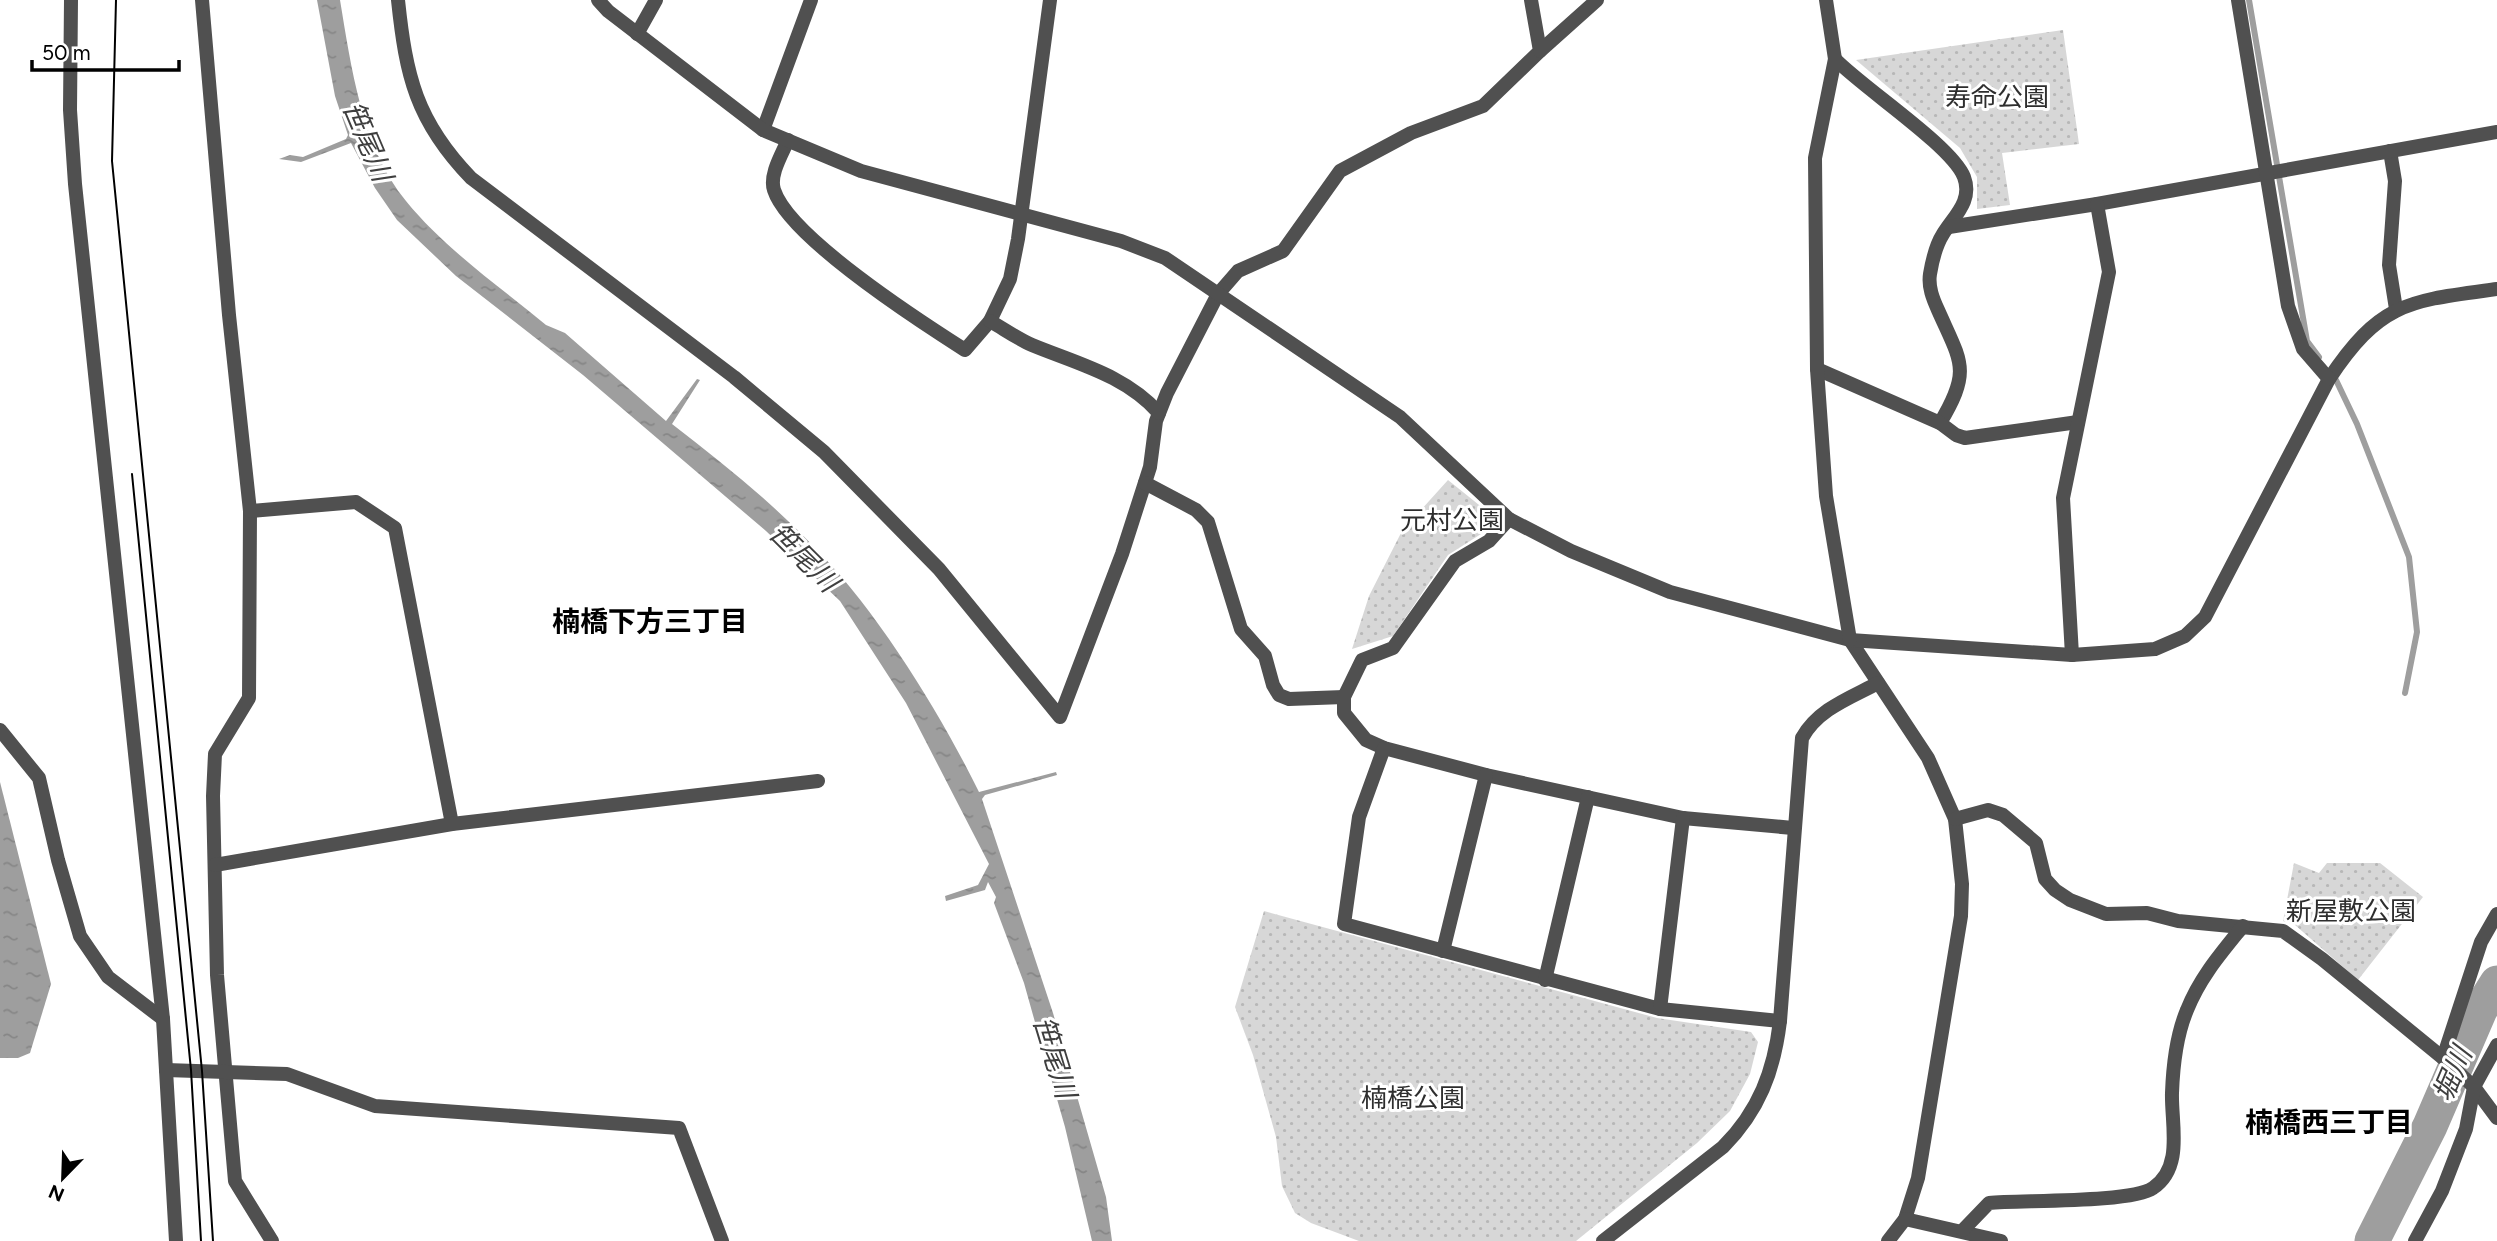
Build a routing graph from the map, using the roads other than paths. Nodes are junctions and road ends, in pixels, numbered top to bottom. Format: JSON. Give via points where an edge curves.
{"nodes":[{"id":1,"x":71,"y":0,"type":"edge"},
{"id":2,"x":202,"y":0,"type":"edge"},
{"id":3,"x":398,"y":0,"type":"edge"},
{"id":4,"x":598,"y":0,"type":"edge"},
{"id":5,"x":656,"y":0,"type":"edge"},
{"id":6,"x":811,"y":0,"type":"edge"},
{"id":7,"x":1049,"y":0,"type":"edge"},
{"id":8,"x":1531,"y":0,"type":"edge"},
{"id":9,"x":1597,"y":0,"type":"edge"},
{"id":10,"x":1826,"y":0,"type":"edge"},
{"id":11,"x":2238,"y":0,"type":"edge"},
{"id":12,"x":637,"y":34,"type":"junction"},
{"id":13,"x":1540,"y":51,"type":"junction"},
{"id":14,"x":1835,"y":59,"type":"junction"},
{"id":15,"x":762,"y":130,"type":"junction"},
{"id":16,"x":2497,"y":132,"type":"edge"},
{"id":17,"x":788,"y":140,"type":"junction"},
{"id":18,"x":2390,"y":151,"type":"junction"},
{"id":19,"x":2276,"y":171,"type":"junction"},
{"id":20,"x":2097,"y":204,"type":"junction"},
{"id":21,"x":1020,"y":215,"type":"junction"},
{"id":22,"x":1949,"y":227,"type":"junction"},
{"id":23,"x":2497,"y":289,"type":"edge"},
{"id":24,"x":1219,"y":294,"type":"junction"},
{"id":25,"x":2396,"y":309,"type":"junction"},
{"id":26,"x":990,"y":321,"type":"junction"},
{"id":27,"x":1817,"y":369,"type":"junction"},
{"id":28,"x":2329,"y":379,"type":"junction"},
{"id":29,"x":1159,"y":413,"type":"junction"},
{"id":30,"x":2078,"y":422,"type":"junction"},
{"id":31,"x":1940,"y":423,"type":"junction"},
{"id":32,"x":1145,"y":483,"type":"junction"},
{"id":33,"x":250,"y":511,"type":"junction"},
{"id":34,"x":1509,"y":519,"type":"junction"},
{"id":35,"x":1850,"y":640,"type":"junction"},
{"id":36,"x":2072,"y":654,"type":"junction"},
{"id":37,"x":1878,"y":683,"type":"junction"},
{"id":38,"x":1344,"y":697,"type":"junction"},
{"id":39,"x":0,"y":730,"type":"edge"},
{"id":40,"x":1384,"y":748,"type":"junction"},
{"id":41,"x":1486,"y":775,"type":"junction"},
{"id":42,"x":818,"y":781,"type":"dead end"},
{"id":43,"x":1588,"y":797,"type":"junction"},
{"id":44,"x":1683,"y":818,"type":"junction"},
{"id":45,"x":1955,"y":819,"type":"junction"},
{"id":46,"x":452,"y":824,"type":"junction"},
{"id":47,"x":1793,"y":828,"type":"junction"},
{"id":48,"x":215,"y":865,"type":"junction"},
{"id":49,"x":2497,"y":914,"type":"edge"},
{"id":50,"x":2243,"y":926,"type":"junction"},
{"id":51,"x":1443,"y":951,"type":"junction"},
{"id":52,"x":1545,"y":980,"type":"junction"},
{"id":53,"x":1660,"y":1009,"type":"junction"},
{"id":54,"x":163,"y":1019,"type":"junction"},
{"id":55,"x":1780,"y":1021,"type":"junction"},
{"id":56,"x":2497,"y":1045,"type":"edge"},
{"id":57,"x":2446,"y":1060,"type":"junction"},
{"id":58,"x":166,"y":1070,"type":"junction"},
{"id":59,"x":226,"y":1071,"type":"junction"},
{"id":60,"x":2469,"y":1082,"type":"junction"},
{"id":61,"x":2497,"y":1118,"type":"edge"},
{"id":62,"x":1905,"y":1219,"type":"junction"},
{"id":63,"x":1963,"y":1230,"type":"junction"},
{"id":64,"x":176,"y":1241,"type":"edge"},
{"id":65,"x":271,"y":1241,"type":"edge"},
{"id":66,"x":722,"y":1241,"type":"edge"},
{"id":67,"x":1603,"y":1241,"type":"edge"},
{"id":68,"x":1888,"y":1241,"type":"edge"},
{"id":69,"x":2001,"y":1241,"type":"edge"},
{"id":70,"x":2415,"y":1241,"type":"edge"}],
"edges":[{"from":1,"to":54,"type":"street","via":[[75,184]]},
{"from":2,"to":33,"type":"street"},
{"from":3,"to":32,"type":"street","via":[[414,93],[426,122],[450,157],[824,452],[939,569],[1060,717]]},
{"from":4,"to":12,"type":"street"},
{"from":5,"to":12,"type":"street"},
{"from":6,"to":15,"type":"street"},
{"from":7,"to":21,"type":"street"},
{"from":8,"to":13,"type":"street"},
{"from":9,"to":13,"type":"street"},
{"from":10,"to":14,"type":"street"},
{"from":11,"to":19,"type":"street"},
{"from":12,"to":15,"type":"street"},
{"from":13,"to":24,"type":"street","via":[[1483,106],[1411,132],[1340,172],[1283,251],[1238,271]]},
{"from":14,"to":22,"type":"street","via":[[1955,162],[1965,179],[1965,196],[1963,208]]},
{"from":14,"to":27,"type":"street","via":[[1815,158]]},
{"from":15,"to":17,"type":"street"},
{"from":16,"to":18,"type":"street"},
{"from":17,"to":21,"type":"street","via":[[861,171]]},
{"from":17,"to":26,"type":"street","via":[[773,176],[773,189],[790,216],[830,253],[965,351]]},
{"from":18,"to":19,"type":"street"},
{"from":18,"to":25,"type":"street","via":[[2395,181],[2389,265]]},
{"from":19,"to":20,"type":"street"},
{"from":19,"to":28,"type":"street","via":[[2288,306],[2303,349]]},
{"from":20,"to":22,"type":"street"},
{"from":20,"to":30,"type":"street","via":[[2109,272]]},
{"from":21,"to":24,"type":"street","via":[[1121,241],[1165,258]]},
{"from":21,"to":26,"type":"street","via":[[1010,279]]},
{"from":22,"to":31,"type":"street","via":[[1935,253],[1930,286],[1962,377]]},
{"from":23,"to":25,"type":"street","via":[[2432,298]]},
{"from":24,"to":29,"type":"street"},
{"from":24,"to":34,"type":"street","via":[[1400,417]]},
{"from":25,"to":28,"type":"street","via":[[2352,344]]},
{"from":26,"to":29,"type":"street","via":[[1030,344],[1122,382],[1143,394]]},
{"from":27,"to":31,"type":"street"},
{"from":27,"to":35,"type":"street","via":[[1826,496]]},
{"from":28,"to":36,"type":"street","via":[[2205,617],[2185,636],[2155,649]]},
{"from":29,"to":32,"type":"street"},
{"from":30,"to":31,"type":"street","via":[[1965,438]]},
{"from":30,"to":36,"type":"street","via":[[2063,498]]},
{"from":32,"to":38,"type":"street","via":[[1196,510],[1208,522],[1241,629],[1265,656],[1279,695],[1289,699]]},
{"from":33,"to":46,"type":"street","via":[[356,502],[395,528]]},
{"from":33,"to":48,"type":"street","via":[[249,698],[215,754]]},
{"from":34,"to":35,"type":"street","via":[[1571,551],[1670,592]]},
{"from":34,"to":38,"type":"street","via":[[1489,541],[1455,561],[1393,648],[1362,660]]},
{"from":35,"to":36,"type":"street"},
{"from":35,"to":37,"type":"street"},
{"from":37,"to":45,"type":"street","via":[[1928,758]]},
{"from":37,"to":47,"type":"street","via":[[1811,722],[1802,738]]},
{"from":38,"to":40,"type":"street","via":[[1344,713],[1354,730]]},
{"from":39,"to":54,"type":"street","via":[[39,778],[80,936],[108,977]]},
{"from":40,"to":41,"type":"street"},
{"from":40,"to":51,"type":"street","via":[[1359,817],[1344,924]]},
{"from":41,"to":43,"type":"street"},
{"from":41,"to":51,"type":"street"},
{"from":42,"to":46,"type":"street"},
{"from":43,"to":44,"type":"street"},
{"from":43,"to":52,"type":"street"},
{"from":44,"to":47,"type":"street"},
{"from":44,"to":53,"type":"street"},
{"from":45,"to":50,"type":"street","via":[[1988,810],[2003,815],[2036,843],[2045,879],[2054,890],[2106,914],[2147,913],[2178,921]]},
{"from":45,"to":62,"type":"street","via":[[1961,916],[1930,1121]]},
{"from":46,"to":48,"type":"street"},
{"from":47,"to":55,"type":"street"},
{"from":48,"to":59,"type":"street","via":[[217,975]]},
{"from":49,"to":57,"type":"street","via":[[2481,942]]},
{"from":50,"to":57,"type":"street","via":[[2283,931],[2294,938]]},
{"from":50,"to":63,"type":"street","via":[[2207,970],[2187,1010],[2175,1051],[2172,1096],[2176,1140],[2169,1167],[2154,1188],[2130,1197],[1989,1203]]},
{"from":51,"to":52,"type":"street"},
{"from":52,"to":53,"type":"street"},
{"from":53,"to":55,"type":"street"},
{"from":54,"to":58,"type":"street"},
{"from":55,"to":67,"type":"street","via":[[1764,1090],[1740,1130]]},
{"from":56,"to":60,"type":"street"},
{"from":57,"to":60,"type":"street"},
{"from":58,"to":59,"type":"street"},
{"from":58,"to":64,"type":"street"},
{"from":59,"to":65,"type":"street","via":[[235,1181]]},
{"from":59,"to":66,"type":"street","via":[[287,1074],[375,1106],[678,1128]]},
{"from":60,"to":61,"type":"street"},
{"from":60,"to":70,"type":"street","via":[[2462,1142]]},
{"from":62,"to":63,"type":"street"},
{"from":62,"to":68,"type":"street"},
{"from":63,"to":69,"type":"street"}]}
